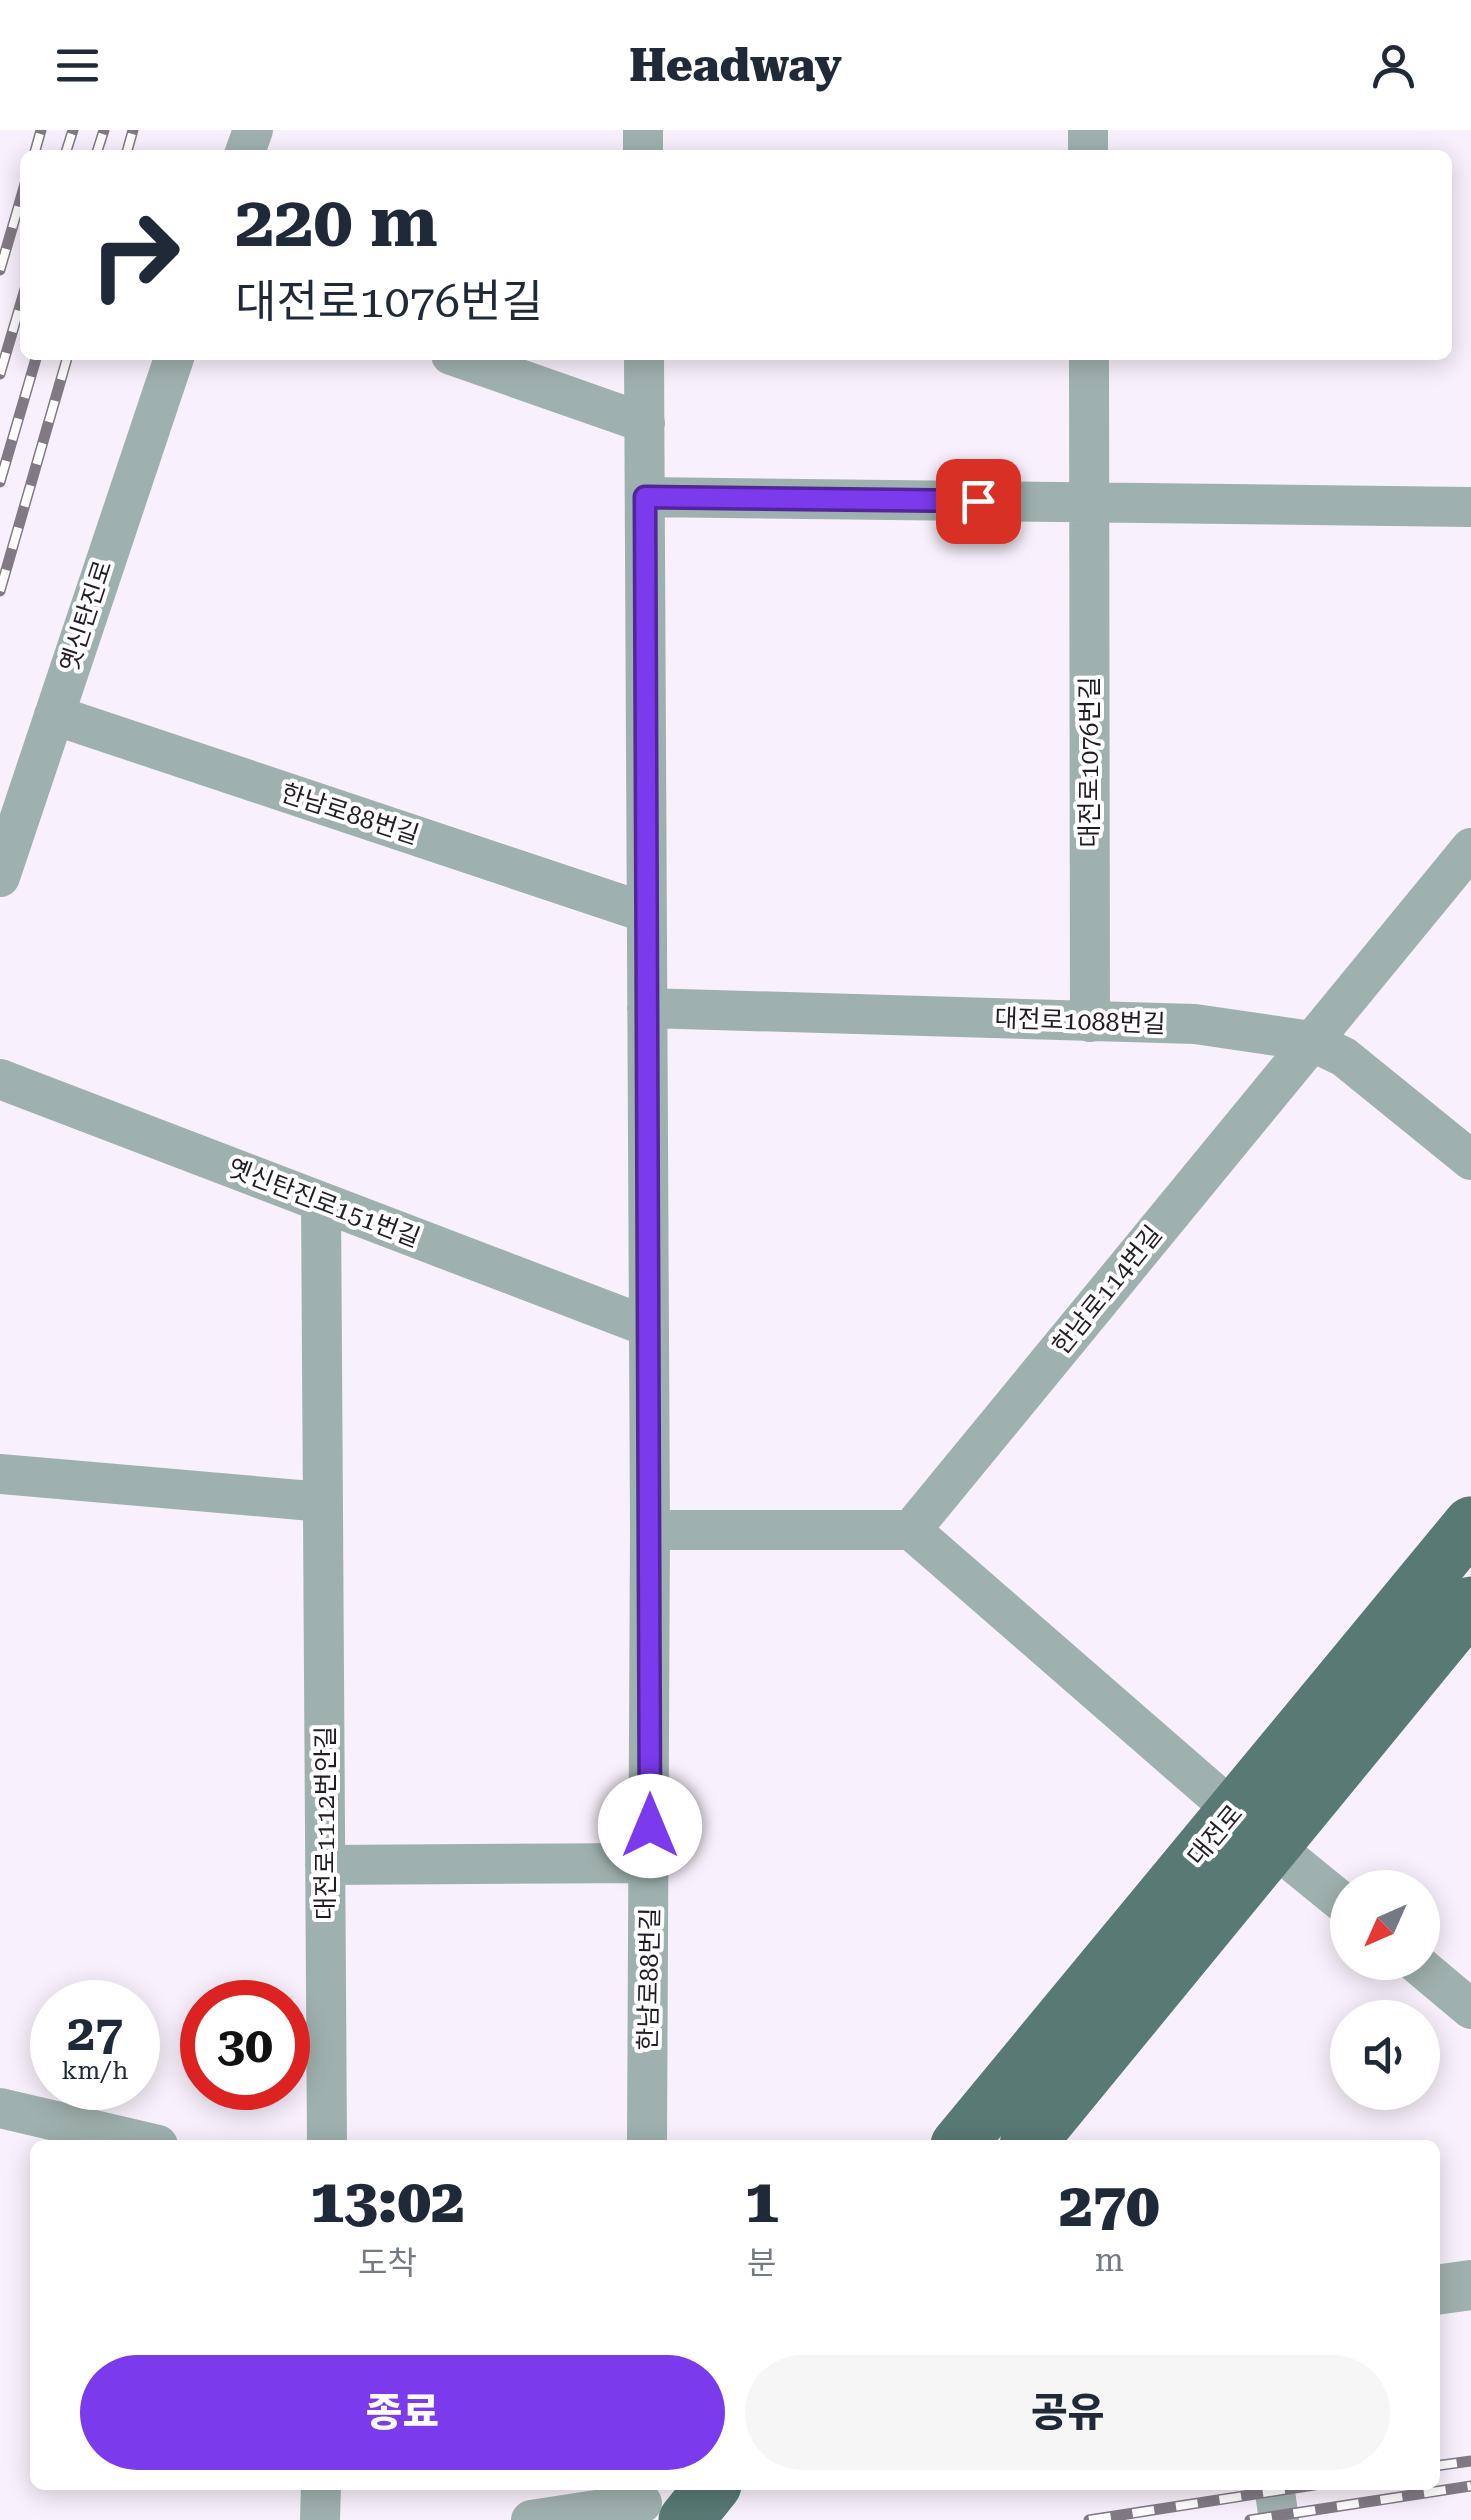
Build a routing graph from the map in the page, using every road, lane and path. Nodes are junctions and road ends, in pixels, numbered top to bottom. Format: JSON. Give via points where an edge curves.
{"nodes":[{"id":1,"x":173,"y":360,"type":"edge"},
{"id":2,"x":465,"y":360,"type":"edge"},
{"id":3,"x":644,"y":360,"type":"edge"},
{"id":4,"x":1088,"y":360,"type":"edge"},
{"id":5,"x":645,"y":423,"type":"junction"},
{"id":6,"x":645,"y":497,"type":"junction"},
{"id":7,"x":1089,"y":502,"type":"junction"},
{"id":8,"x":1471,"y":507,"type":"edge"},
{"id":9,"x":54,"y":716,"type":"junction"},
{"id":10,"x":1471,"y":848,"type":"edge"},
{"id":11,"x":0,"y":878,"type":"edge"},
{"id":12,"x":647,"y":913,"type":"junction"},
{"id":13,"x":647,"y":1008,"type":"junction"},
{"id":14,"x":1090,"y":1022,"type":"junction"},
{"id":15,"x":1311,"y":1040,"type":"junction"},
{"id":16,"x":0,"y":1079,"type":"edge"},
{"id":17,"x":1471,"y":1160,"type":"edge"},
{"id":18,"x":321,"y":1202,"type":"junction"},
{"id":19,"x":648,"y":1327,"type":"junction"},
{"id":20,"x":0,"y":1474,"type":"edge"},
{"id":21,"x":323,"y":1502,"type":"junction"},
{"id":22,"x":1471,"y":1524,"type":"edge"},
{"id":23,"x":650,"y":1530,"type":"junction"},
{"id":24,"x":911,"y":1530,"type":"junction"},
{"id":25,"x":1471,"y":1604,"type":"edge"},
{"id":26,"x":1253,"y":1828,"type":"junction"},
{"id":27,"x":650,"y":1863,"type":"junction"},
{"id":28,"x":325,"y":1866,"type":"junction"},
{"id":29,"x":1330,"y":1892,"type":"edge"},
{"id":30,"x":1436,"y":1980,"type":"edge"},
{"id":31,"x":1471,"y":2009,"type":"edge"},
{"id":32,"x":0,"y":2108,"type":"edge"},
{"id":33,"x":137,"y":2140,"type":"edge"},
{"id":34,"x":327,"y":2140,"type":"edge"},
{"id":35,"x":646,"y":2140,"type":"edge"},
{"id":36,"x":963,"y":2140,"type":"edge"},
{"id":37,"x":1031,"y":2140,"type":"edge"},
{"id":38,"x":1471,"y":2284,"type":"edge"},
{"id":39,"x":1440,"y":2289,"type":"edge"},
{"id":40,"x":321,"y":2490,"type":"edge"},
{"id":41,"x":700,"y":2490,"type":"edge"},
{"id":42,"x":1275,"y":2490,"type":"edge"},
{"id":43,"x":653,"y":2507,"type":"edge"},
{"id":44,"x":320,"y":2520,"type":"edge"},
{"id":45,"x":531,"y":2520,"type":"edge"},
{"id":46,"x":1279,"y":2520,"type":"edge"}],
"edges":[{"from":1,"to":9,"type":"street","name":"옛신탄진로"},
{"from":2,"to":5,"type":"street"},
{"from":3,"to":5,"type":"street","name":"한남로88번길"},
{"from":4,"to":7,"type":"street","name":"대전로1076번길"},
{"from":5,"to":6,"type":"street","name":"한남로88번길"},
{"from":6,"to":7,"type":"street"},
{"from":6,"to":12,"type":"street","name":"한남로88번길"},
{"from":7,"to":8,"type":"street"},
{"from":7,"to":14,"type":"street","name":"대전로1076번길"},
{"from":9,"to":11,"type":"street","name":"옛신탄진로"},
{"from":9,"to":12,"type":"street","name":"한남로88번길"},
{"from":10,"to":15,"type":"street","name":"한남로114번길"},
{"from":12,"to":13,"type":"street","name":"한남로88번길"},
{"from":13,"to":14,"type":"street","name":"대전로1088번길"},
{"from":13,"to":19,"type":"street","name":"한남로88번길"},
{"from":14,"to":15,"type":"street","name":"대전로1088번길","via":[[1195,1024]]},
{"from":15,"to":17,"type":"street","name":"대전로1088번길","via":[[1344,1057]]},
{"from":15,"to":24,"type":"street","name":"한남로114번길"},
{"from":16,"to":18,"type":"street","name":"옛신탄진로151번길"},
{"from":18,"to":19,"type":"street","name":"옛신탄진로151번길"},
{"from":18,"to":21,"type":"street","name":"대전로1112번안길"},
{"from":19,"to":23,"type":"street","name":"한남로88번길"},
{"from":20,"to":21,"type":"street"},
{"from":21,"to":28,"type":"street","name":"대전로1112번안길"},
{"from":22,"to":26,"type":"main road","name":"대전로"},
{"from":23,"to":24,"type":"street"},
{"from":23,"to":27,"type":"street","name":"한남로88번길"},
{"from":24,"to":26,"type":"street"},
{"from":25,"to":26,"type":"main road","name":"대전로"},
{"from":26,"to":29,"type":"street"},
{"from":26,"to":36,"type":"main road","name":"대전로"},
{"from":26,"to":37,"type":"main road","name":"대전로"},
{"from":27,"to":28,"type":"street"},
{"from":27,"to":35,"type":"street","name":"한남로88번길"},
{"from":28,"to":34,"type":"street","name":"대전로1112번안길"},
{"from":30,"to":31,"type":"street"},
{"from":32,"to":33,"type":"street"},
{"from":38,"to":39,"type":"street"},
{"from":40,"to":44,"type":"street"},
{"from":41,"to":43,"type":"main road"},
{"from":42,"to":46,"type":"street"},
{"from":43,"to":45,"type":"street"}]}
